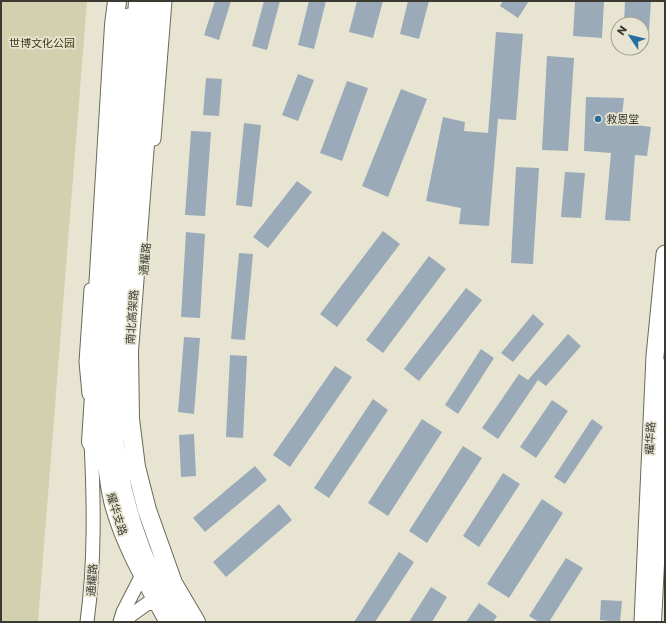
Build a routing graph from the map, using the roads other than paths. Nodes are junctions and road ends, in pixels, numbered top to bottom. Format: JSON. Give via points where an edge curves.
{"nodes":[{"id":1,"x":108,"y":1,"type":"edge"},
{"id":2,"x":117,"y":1,"type":"edge"},
{"id":3,"x":129,"y":1,"type":"edge"},
{"id":4,"x":138,"y":1,"type":"edge"},
{"id":5,"x":156,"y":1,"type":"edge"},
{"id":6,"x":165,"y":1,"type":"edge"},
{"id":7,"x":168,"y":1,"type":"edge"},
{"id":8,"x":163,"y":25,"type":"junction"},
{"id":9,"x":665,"y":254,"type":"edge"},
{"id":10,"x":96,"y":360,"type":"junction"},
{"id":11,"x":665,"y":368,"type":"edge"},
{"id":12,"x":103,"y":397,"type":"junction"},
{"id":13,"x":91,"y":442,"type":"junction"},
{"id":14,"x":141,"y":577,"type":"junction"},
{"id":15,"x":156,"y":604,"type":"junction"},
{"id":16,"x":88,"y":622,"type":"edge"},
{"id":17,"x":120,"y":622,"type":"edge"},
{"id":18,"x":127,"y":622,"type":"edge"},
{"id":19,"x":166,"y":622,"type":"edge"},
{"id":20,"x":176,"y":622,"type":"edge"},
{"id":21,"x":196,"y":622,"type":"edge"},
{"id":22,"x":203,"y":622,"type":"edge"},
{"id":23,"x":643,"y":622,"type":"edge"},
{"id":24,"x":652,"y":622,"type":"edge"}],
"edges":[{"from":1,"to":13,"type":"street","via":[[85,362]]},
{"from":2,"to":10,"type":"highway","via":[[98,290]]},
{"from":3,"to":12,"type":"street"},
{"from":4,"to":20,"type":"highway","name":"南北高架路","via":[[115,348],[113,420],[119,467],[129,513],[160,594]]},
{"from":5,"to":21,"type":"highway","name":"南北高架路","via":[[129,351],[130,419],[136,467],[147,510],[173,583]]},
{"from":6,"to":8,"type":"street","name":"通耀路"},
{"from":7,"to":8,"type":"highway"},
{"from":8,"to":22,"type":"street","name":"通耀路","via":[[135,379],[137,424],[154,515],[170,560]]},
{"from":9,"to":23,"type":"main road","name":"耀华路","via":[[654,364]]},
{"from":10,"to":12,"type":"highway"},
{"from":10,"to":13,"type":"highway"},
{"from":11,"to":24,"type":"highway"},
{"from":12,"to":14,"type":"street","name":"耀华支路","via":[[103,448],[111,503]]},
{"from":13,"to":16,"type":"street","name":"通耀路","via":[[93,580]]},
{"from":14,"to":15,"type":"street","name":"耀华支路"},
{"from":14,"to":17,"type":"street"},
{"from":15,"to":18,"type":"street","via":[[148,603],[130,616]]},
{"from":15,"to":19,"type":"street","name":"耀华支路"}]}
